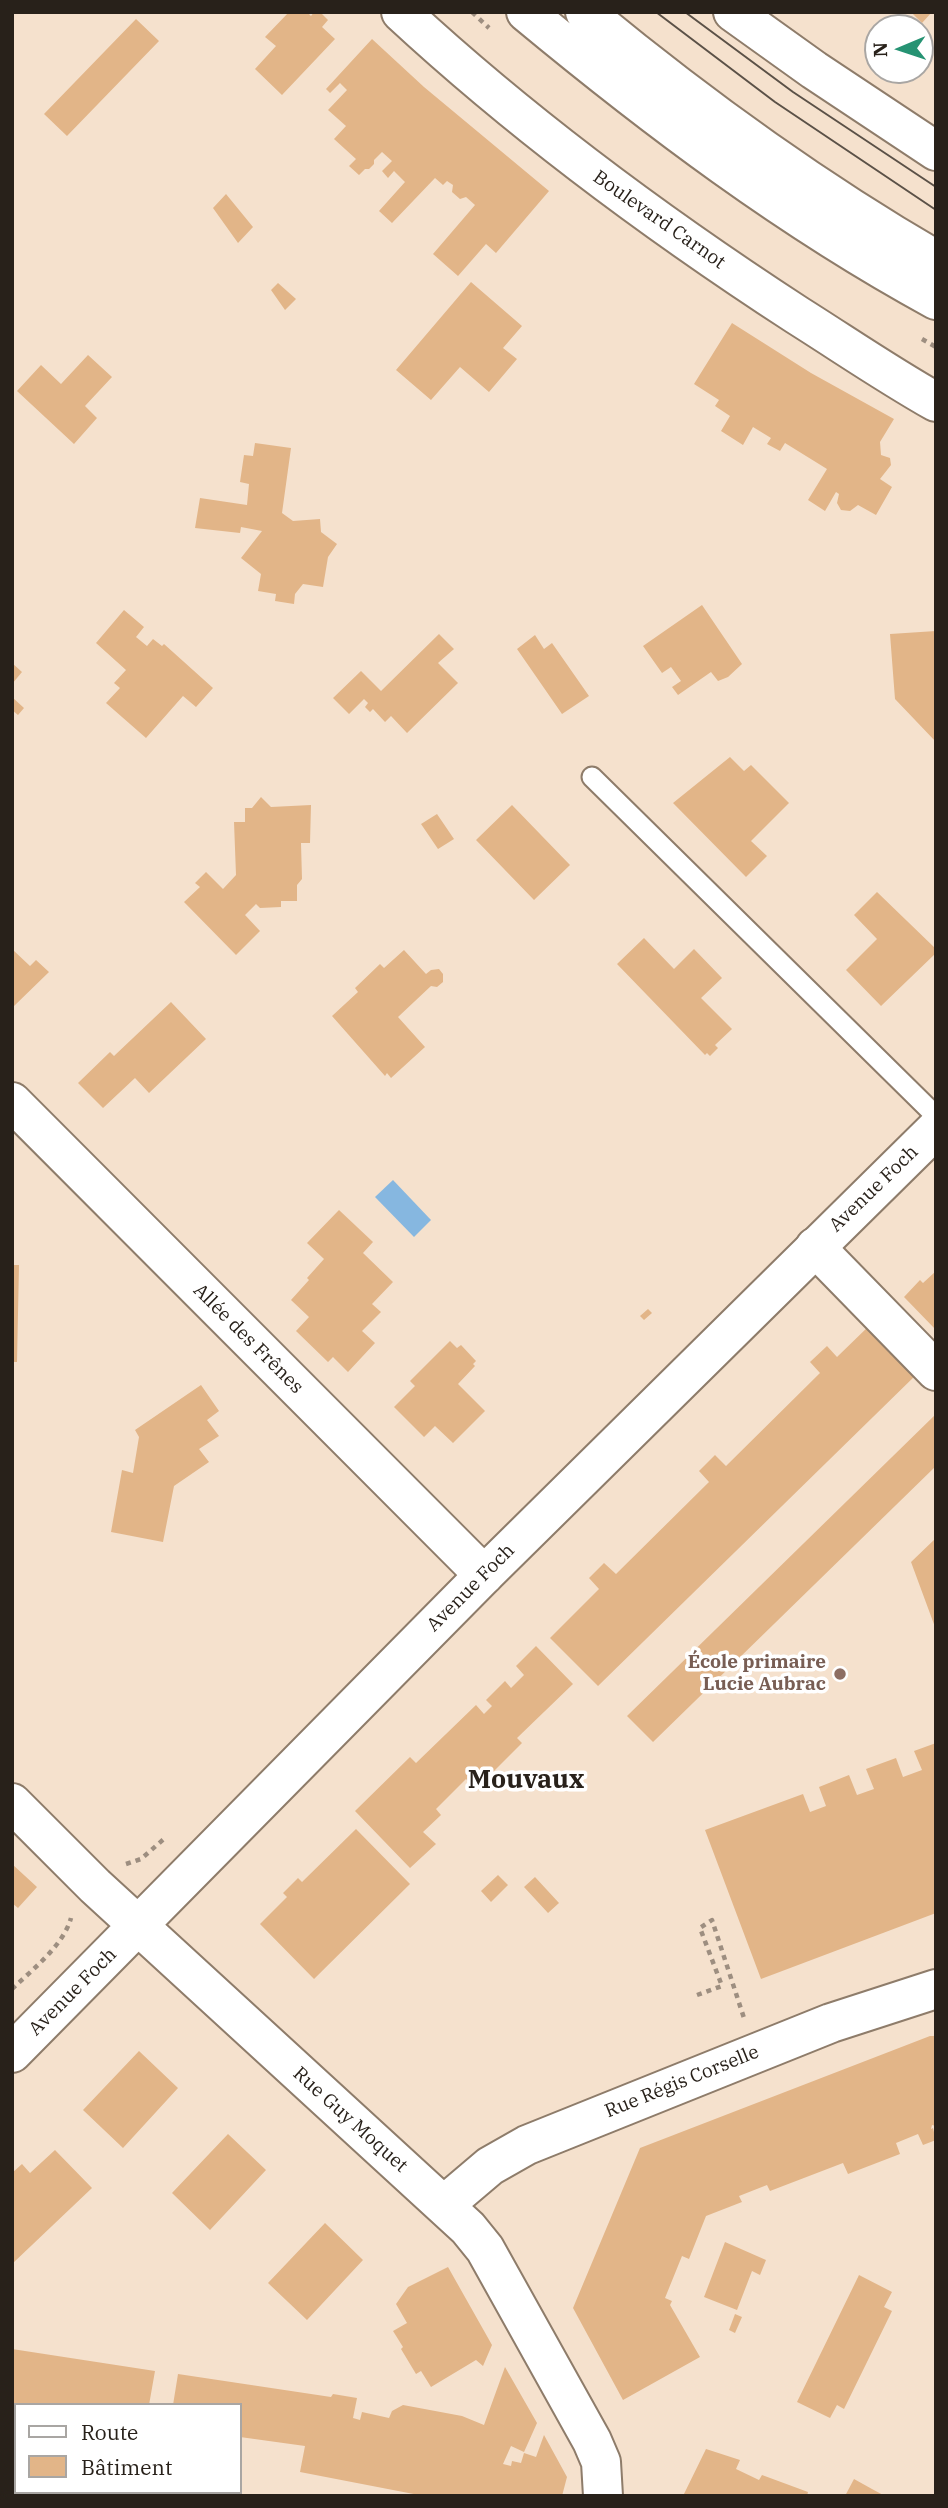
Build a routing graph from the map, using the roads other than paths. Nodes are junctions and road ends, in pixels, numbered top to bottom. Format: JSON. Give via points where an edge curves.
{"nodes":[{"id":1,"x":401,"y":12,"type":"edge"},
{"id":2,"x":527,"y":12,"type":"edge"},
{"id":3,"x":585,"y":12,"type":"edge"},
{"id":4,"x":749,"y":17,"type":"edge"},
{"id":5,"x":936,"y":151,"type":"edge"},
{"id":6,"x":936,"y":260,"type":"edge"},
{"id":7,"x":936,"y":300,"type":"edge"},
{"id":8,"x":936,"y":402,"type":"edge"},
{"id":9,"x":592,"y":777,"type":"dead end"},
{"id":10,"x":12,"y":1102,"type":"edge"},
{"id":11,"x":936,"y":1116,"type":"edge"},
{"id":12,"x":936,"y":1129,"type":"edge"},
{"id":13,"x":815,"y":1247,"type":"junction"},
{"id":14,"x":936,"y":1371,"type":"edge"},
{"id":15,"x":484,"y":1574,"type":"junction"},
{"id":16,"x":12,"y":1803,"type":"edge"},
{"id":17,"x":138,"y":1925,"type":"junction"},
{"id":18,"x":936,"y":1989,"type":"edge"},
{"id":19,"x":12,"y":2053,"type":"edge"},
{"id":20,"x":444,"y":2205,"type":"junction"},
{"id":21,"x":603,"y":2496,"type":"edge"}],
"edges":[{"from":1,"to":8,"type":"street","name":"Boulevard Carnot","via":[[493,94],[651,216],[776,302]]},
{"from":2,"to":7,"type":"street","via":[[606,78],[741,178]]},
{"from":3,"to":6,"type":"street","via":[[762,148]]},
{"from":4,"to":5,"type":"street"},
{"from":9,"to":11,"type":"lane"},
{"from":10,"to":15,"type":"street","name":"Allée des Frênes"},
{"from":12,"to":13,"type":"street","name":"Avenue Foch"},
{"from":13,"to":14,"type":"street"},
{"from":13,"to":15,"type":"street","name":"Avenue Foch"},
{"from":15,"to":17,"type":"street","name":"Avenue Foch"},
{"from":16,"to":17,"type":"street","name":"Rue Guy Moquet"},
{"from":17,"to":19,"type":"street","name":"Avenue Foch"},
{"from":17,"to":20,"type":"street","name":"Rue Guy Moquet"},
{"from":18,"to":20,"type":"street","name":"Rue Régis Corselle","via":[[831,2023],[527,2145],[490,2166]]},
{"from":20,"to":21,"type":"street","name":"Rue Guy Moquet","via":[[485,2249],[592,2441],[601,2462]]}]}
